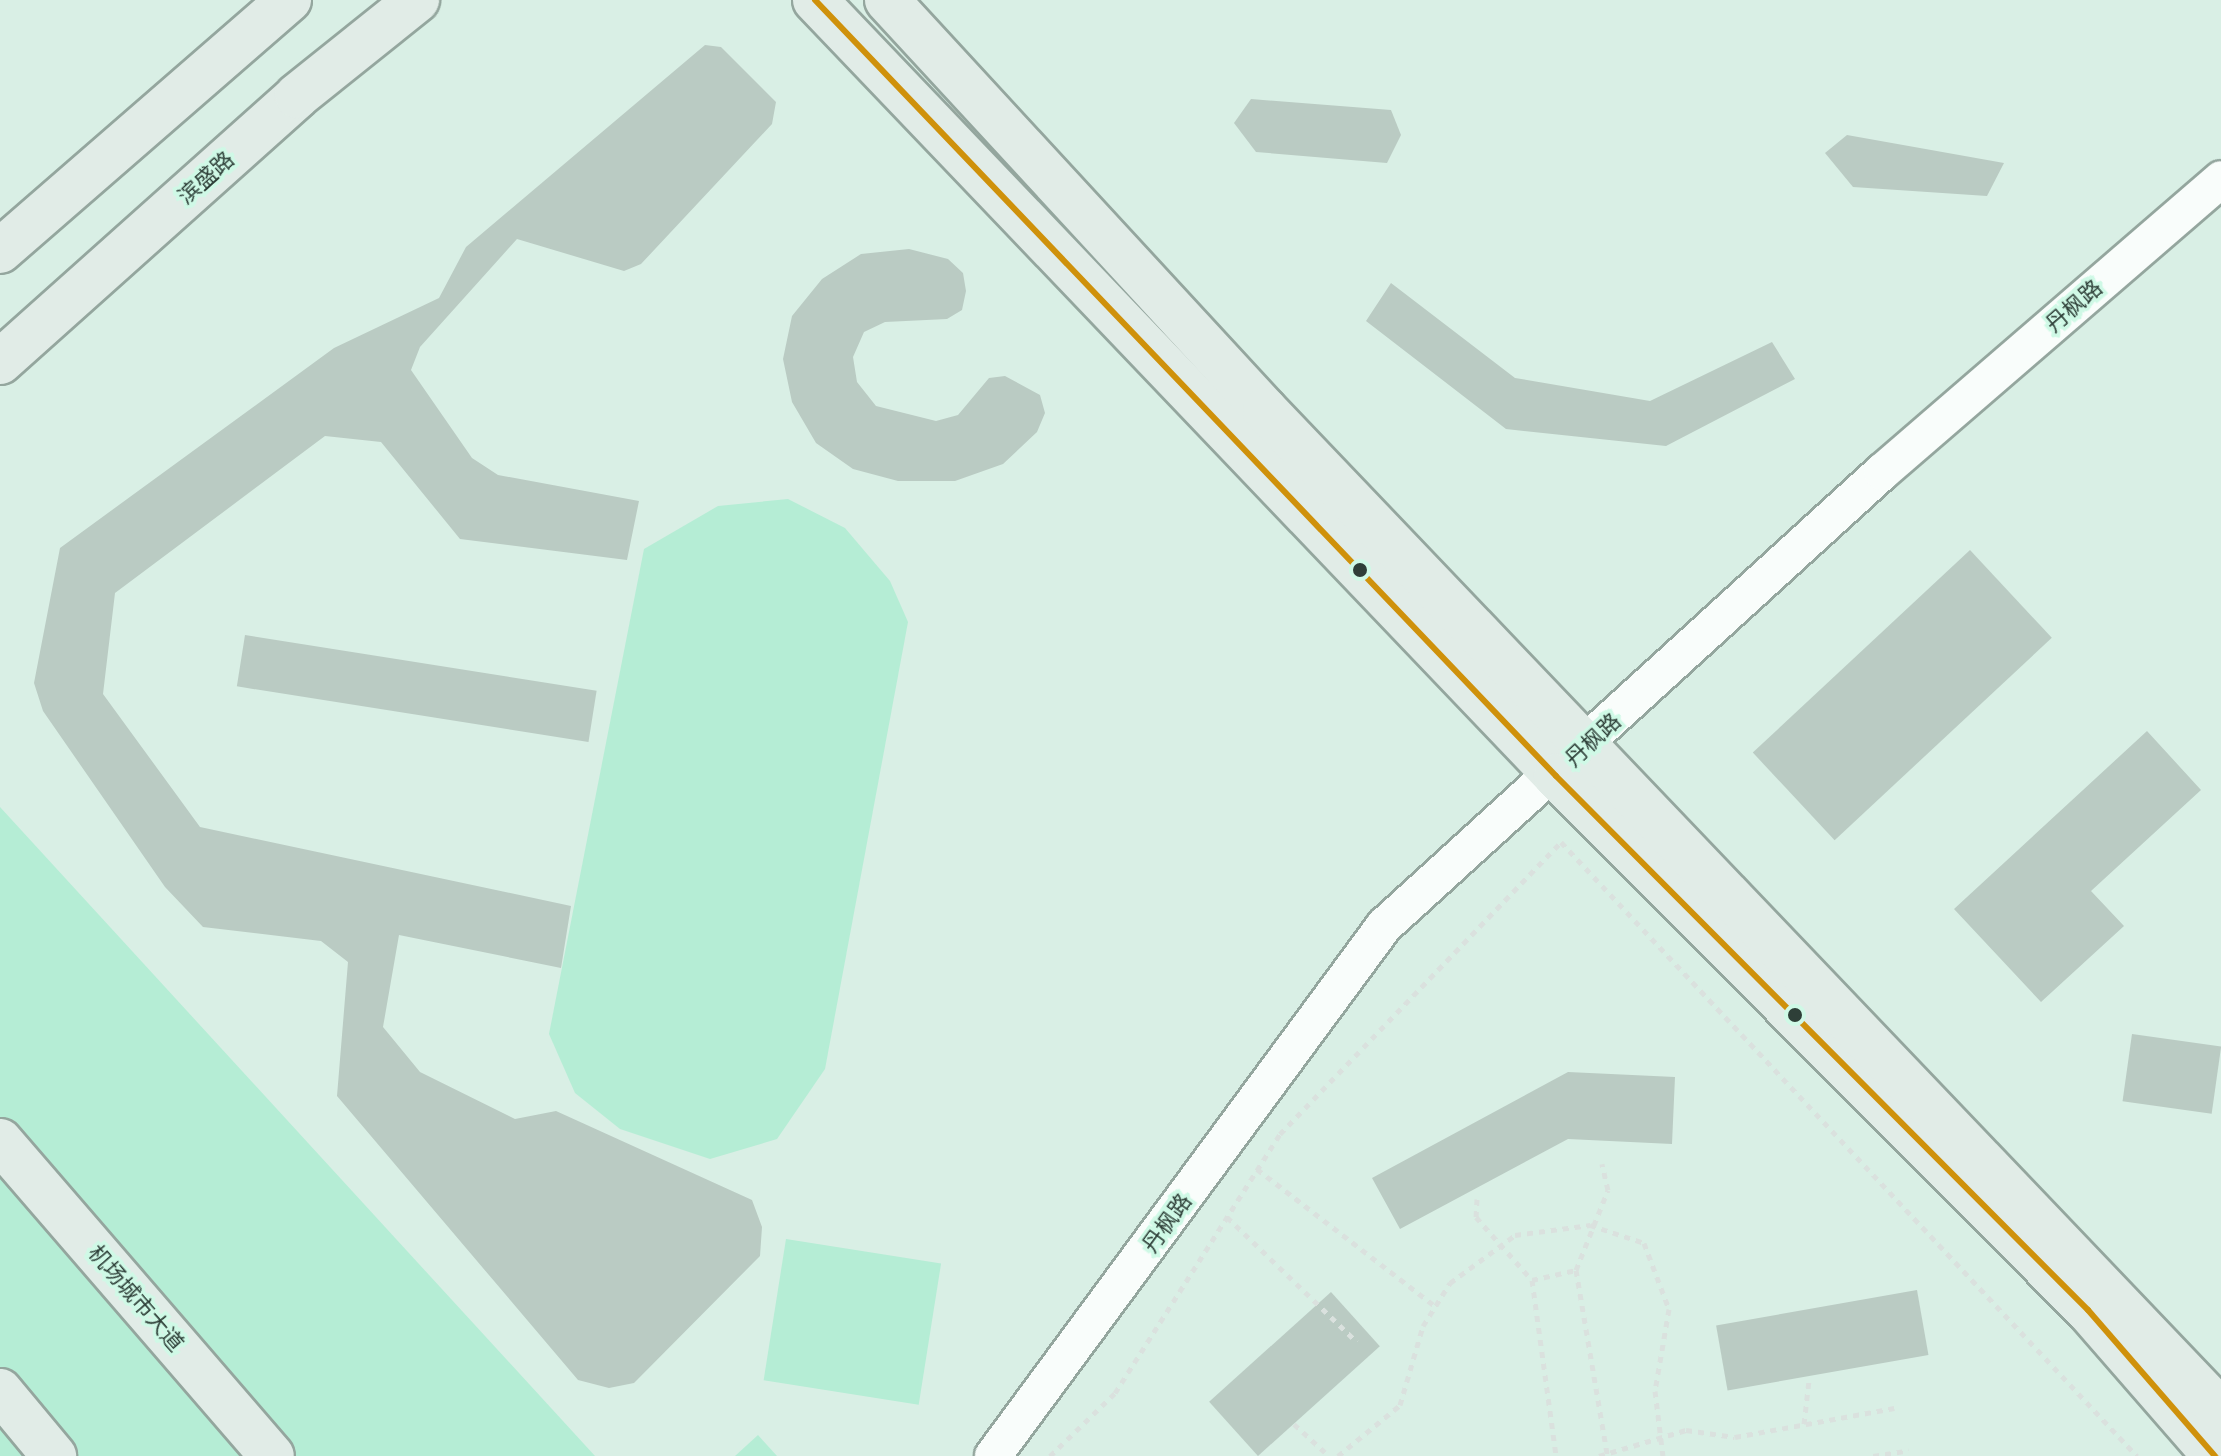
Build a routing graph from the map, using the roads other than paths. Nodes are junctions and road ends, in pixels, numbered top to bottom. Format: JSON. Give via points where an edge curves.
{"nodes":[{"id":1,"x":289,"y":0,"type":"edge"},
{"id":2,"x":417,"y":0,"type":"edge"},
{"id":3,"x":815,"y":0,"type":"edge"},
{"id":4,"x":887,"y":0,"type":"edge"},
{"id":5,"x":2221,"y":179,"type":"edge"},
{"id":6,"x":0,"y":251,"type":"edge"},
{"id":7,"x":0,"y":362,"type":"edge"},
{"id":8,"x":1590,"y":743,"type":"junction"},
{"id":9,"x":1556,"y":776,"type":"junction"},
{"id":10,"x":0,"y":1141,"type":"edge"},
{"id":11,"x":0,"y":1391,"type":"edge"},
{"id":12,"x":2221,"y":1411,"type":"edge"},
{"id":13,"x":54,"y":1456,"type":"edge"},
{"id":14,"x":272,"y":1456,"type":"edge"},
{"id":15,"x":993,"y":1456,"type":"edge"},
{"id":16,"x":2215,"y":1456,"type":"edge"}],
"edges":[{"from":1,"to":6,"type":"main road"},
{"from":2,"to":7,"type":"main road","name":"滨盛路","via":[[297,96]]},
{"from":3,"to":9,"type":"main road"},
{"from":4,"to":8,"type":"main road","via":[[1265,410]]},
{"from":5,"to":8,"type":"street","name":"丹枫路","via":[[1882,472]]},
{"from":8,"to":9,"type":"street","name":"丹枫路"},
{"from":8,"to":12,"type":"main road"},
{"from":9,"to":15,"type":"street","name":"丹枫路","via":[[1384,926]]},
{"from":9,"to":16,"type":"main road","via":[[2088,1310]]},
{"from":10,"to":14,"type":"main road","name":"机场城市大道"},
{"from":11,"to":13,"type":"main road"}]}
